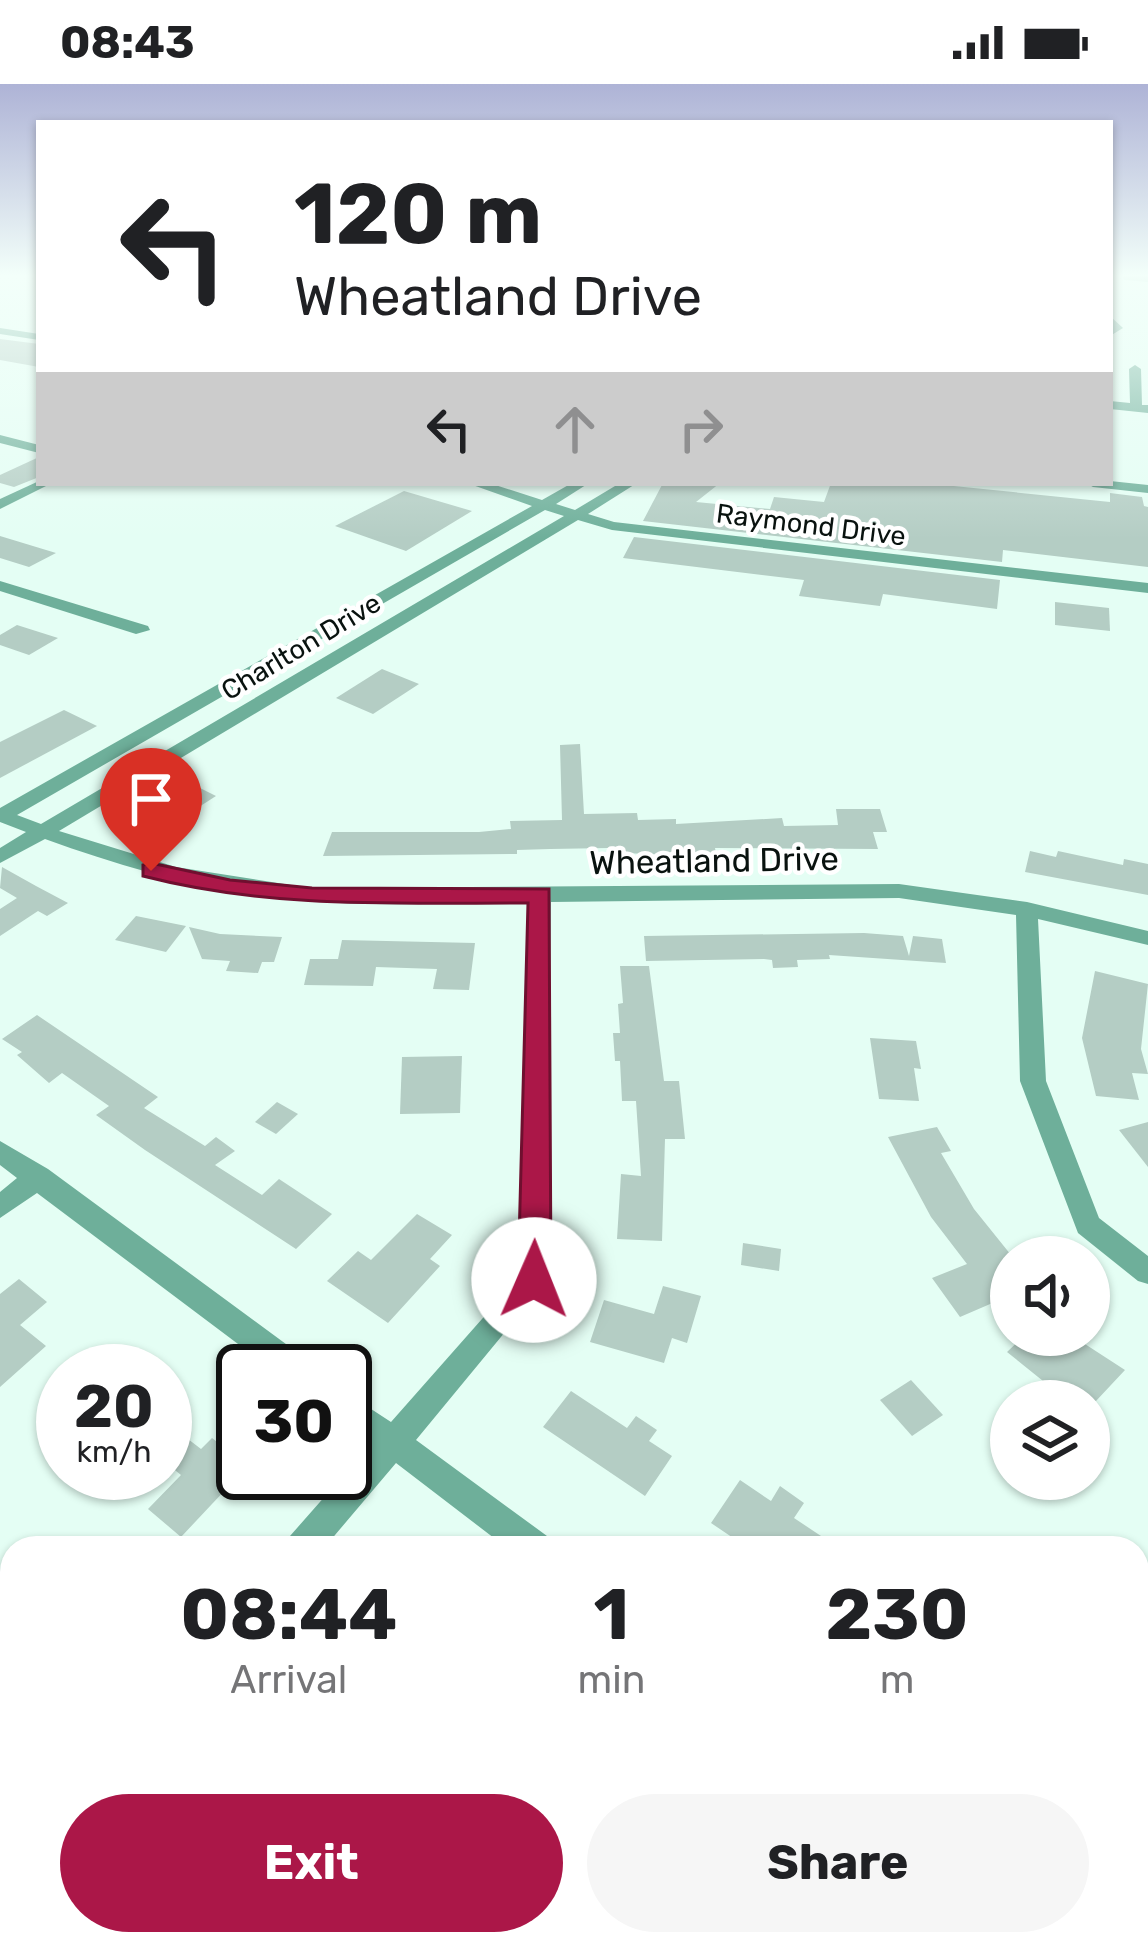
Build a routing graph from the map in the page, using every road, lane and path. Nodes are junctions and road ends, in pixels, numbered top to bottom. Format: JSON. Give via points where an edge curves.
{"nodes":[{"id":1,"x":1135,"y":369,"type":"dead end"},
{"id":2,"x":1142,"y":408,"type":"edge"},
{"id":3,"x":0,"y":439,"type":"edge"},
{"id":4,"x":36,"y":448,"type":"edge"},
{"id":5,"x":1113,"y":485,"type":"edge"},
{"id":6,"x":39,"y":486,"type":"edge"},
{"id":7,"x":484,"y":486,"type":"edge"},
{"id":8,"x":578,"y":486,"type":"edge"},
{"id":9,"x":625,"y":486,"type":"edge"},
{"id":10,"x":1148,"y":489,"type":"edge"},
{"id":11,"x":546,"y":504,"type":"junction"},
{"id":12,"x":0,"y":505,"type":"edge"},
{"id":13,"x":573,"y":517,"type":"junction"},
{"id":14,"x":0,"y":586,"type":"edge"},
{"id":15,"x":1148,"y":588,"type":"edge"},
{"id":16,"x":142,"y":630,"type":"dead end"},
{"id":17,"x":0,"y":816,"type":"edge"},
{"id":18,"x":42,"y":832,"type":"junction"},
{"id":19,"x":0,"y":857,"type":"edge"},
{"id":20,"x":540,"y":895,"type":"junction"},
{"id":21,"x":1027,"y":909,"type":"junction"},
{"id":22,"x":1148,"y":938,"type":"edge"},
{"id":23,"x":0,"y":1150,"type":"edge"},
{"id":24,"x":38,"y":1178,"type":"junction"},
{"id":25,"x":0,"y":1207,"type":"edge"},
{"id":26,"x":1148,"y":1272,"type":"edge"},
{"id":27,"x":262,"y":1344,"type":"edge"},
{"id":28,"x":372,"y":1426,"type":"edge"},
{"id":29,"x":394,"y":1443,"type":"junction"},
{"id":30,"x":313,"y":1536,"type":"edge"},
{"id":31,"x":519,"y":1536,"type":"edge"}],
"edges":[{"from":1,"to":2,"type":"street"},
{"from":3,"to":4,"type":"street"},
{"from":5,"to":10,"type":"street"},
{"from":6,"to":12,"type":"street"},
{"from":7,"to":11,"type":"street","name":"Raymond Drive"},
{"from":8,"to":11,"type":"street","name":"Charlton Drive"},
{"from":9,"to":13,"type":"street","name":"Charlton Drive"},
{"from":11,"to":13,"type":"street","name":"Raymond Drive"},
{"from":11,"to":17,"type":"street","name":"Charlton Drive"},
{"from":13,"to":15,"type":"street","name":"Raymond Drive"},
{"from":13,"to":18,"type":"street","name":"Charlton Drive"},
{"from":14,"to":16,"type":"street"},
{"from":17,"to":18,"type":"street","name":"Wheatland Drive"},
{"from":18,"to":19,"type":"street","name":"Charlton Drive"},
{"from":18,"to":20,"type":"street","name":"Wheatland Drive","via":[[134,866],[250,891]]},
{"from":20,"to":21,"type":"street","name":"Wheatland Drive","via":[[899,891]]},
{"from":20,"to":29,"type":"street","via":[[534,1280]]},
{"from":21,"to":22,"type":"street","name":"Wheatland Drive"},
{"from":21,"to":26,"type":"street","via":[[1033,1081],[1088,1225]]},
{"from":23,"to":24,"type":"street"},
{"from":24,"to":25,"type":"street"},
{"from":24,"to":27,"type":"street"},
{"from":28,"to":29,"type":"street"},
{"from":29,"to":30,"type":"street"},
{"from":29,"to":31,"type":"street"}]}
